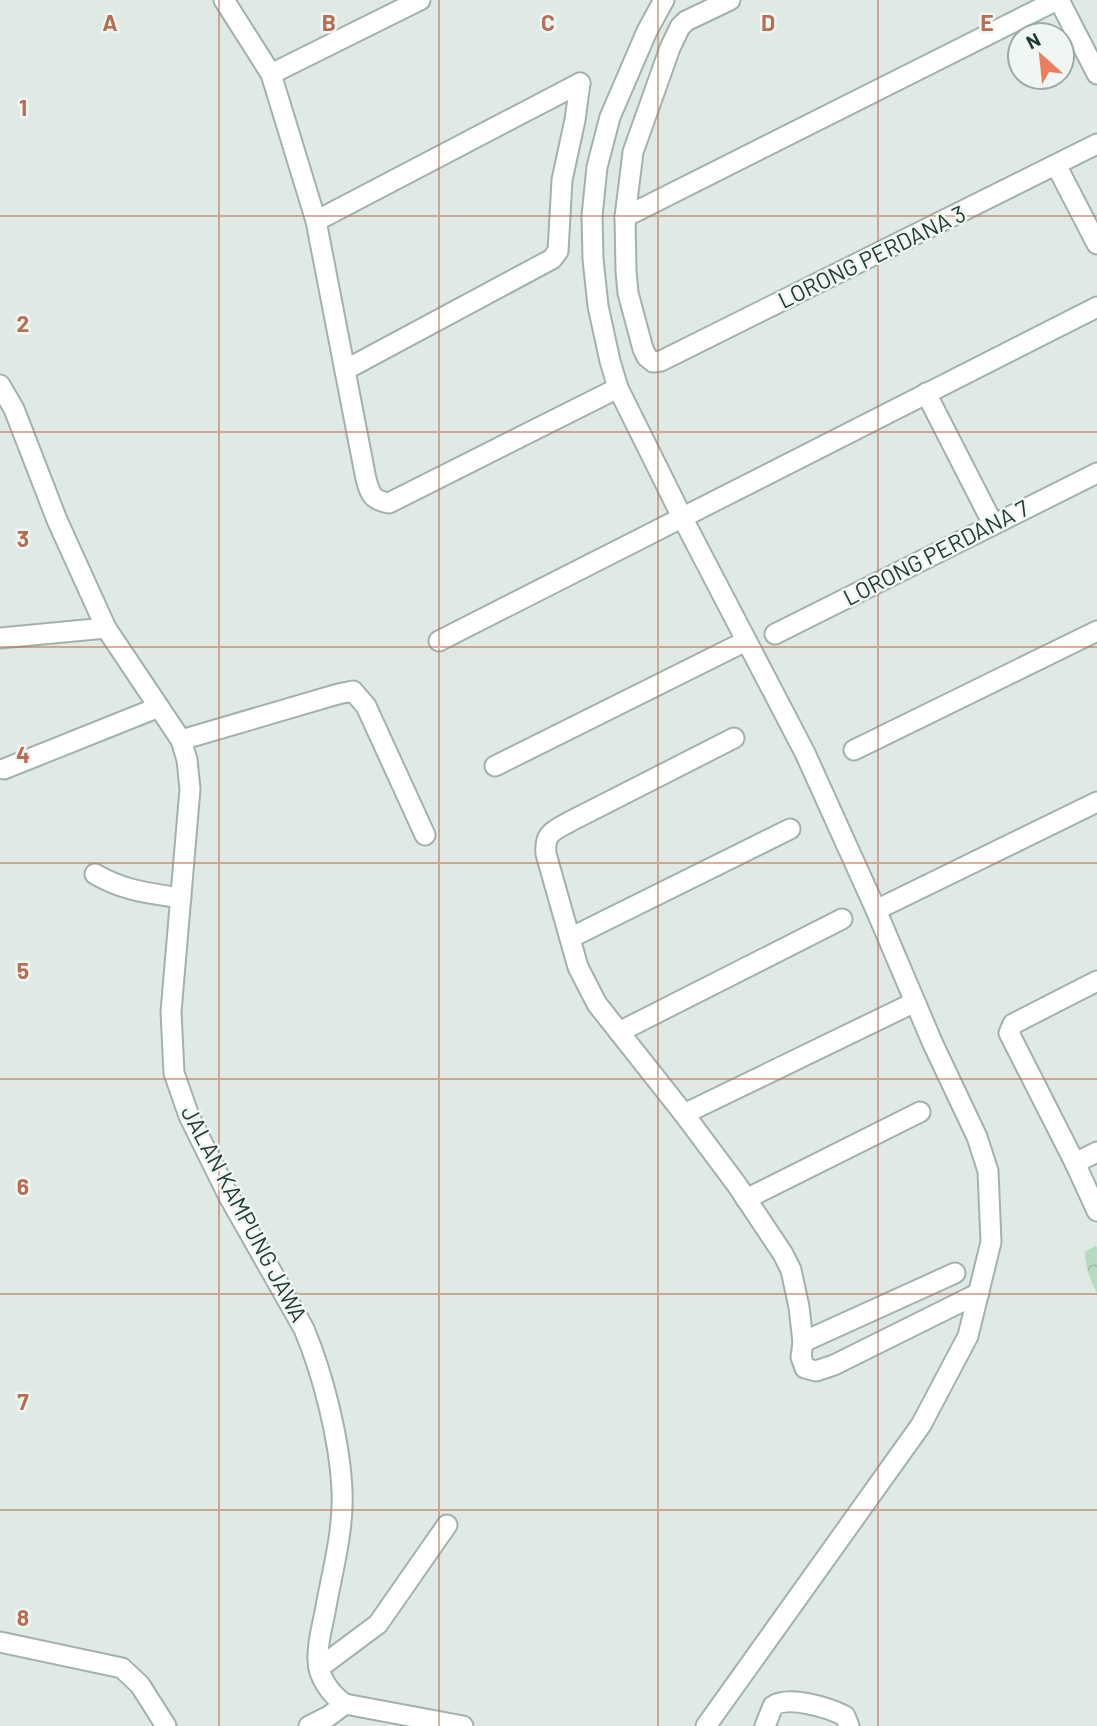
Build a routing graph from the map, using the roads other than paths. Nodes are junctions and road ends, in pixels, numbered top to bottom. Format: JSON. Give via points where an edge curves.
{"nodes":[{"id":1,"x":224,"y":0,"type":"edge"},
{"id":2,"x":420,"y":0,"type":"edge"},
{"id":3,"x":664,"y":0,"type":"edge"},
{"id":4,"x":730,"y":0,"type":"edge"},
{"id":5,"x":1058,"y":0,"type":"edge"},
{"id":6,"x":271,"y":74,"type":"junction"},
{"id":7,"x":1097,"y":74,"type":"edge"},
{"id":8,"x":1097,"y":144,"type":"edge"},
{"id":9,"x":1056,"y":165,"type":"junction"},
{"id":10,"x":625,"y":217,"type":"junction"},
{"id":11,"x":316,"y":220,"type":"junction"},
{"id":12,"x":1097,"y":244,"type":"edge"},
{"id":13,"x":1097,"y":307,"type":"edge"},
{"id":14,"x":345,"y":370,"type":"junction"},
{"id":15,"x":0,"y":384,"type":"edge"},
{"id":16,"x":618,"y":388,"type":"junction"},
{"id":17,"x":926,"y":393,"type":"junction"},
{"id":18,"x":1097,"y":473,"type":"edge"},
{"id":19,"x":682,"y":517,"type":"junction"},
{"id":20,"x":993,"y":524,"type":"junction"},
{"id":21,"x":106,"y":628,"type":"junction"},
{"id":22,"x":1097,"y":631,"type":"edge"},
{"id":23,"x":775,"y":634,"type":"dead end"},
{"id":24,"x":0,"y":638,"type":"edge"},
{"id":25,"x":746,"y":640,"type":"junction"},
{"id":26,"x":439,"y":642,"type":"dead end"},
{"id":27,"x":159,"y":707,"type":"junction"},
{"id":28,"x":734,"y":738,"type":"dead end"},
{"id":29,"x":181,"y":740,"type":"junction"},
{"id":30,"x":853,"y":750,"type":"dead end"},
{"id":31,"x":495,"y":766,"type":"dead end"},
{"id":32,"x":4,"y":769,"type":"dead end"},
{"id":33,"x":1095,"y":807,"type":"edge"},
{"id":34,"x":790,"y":830,"type":"dead end"},
{"id":35,"x":425,"y":835,"type":"dead end"},
{"id":36,"x":95,"y":874,"type":"dead end"},
{"id":37,"x":181,"y":898,"type":"junction"},
{"id":38,"x":876,"y":910,"type":"junction"},
{"id":39,"x":842,"y":919,"type":"dead end"},
{"id":40,"x":570,"y":939,"type":"junction"},
{"id":41,"x":1097,"y":981,"type":"edge"},
{"id":42,"x":915,"y":1002,"type":"junction"},
{"id":43,"x":619,"y":1032,"type":"junction"},
{"id":44,"x":920,"y":1112,"type":"dead end"},
{"id":45,"x":684,"y":1114,"type":"junction"},
{"id":46,"x":1097,"y":1152,"type":"edge"},
{"id":47,"x":1074,"y":1163,"type":"junction"},
{"id":48,"x":746,"y":1199,"type":"junction"},
{"id":49,"x":1097,"y":1210,"type":"edge"},
{"id":50,"x":955,"y":1273,"type":"dead end"},
{"id":51,"x":979,"y":1293,"type":"junction"},
{"id":52,"x":803,"y":1342,"type":"junction"},
{"id":53,"x":447,"y":1525,"type":"dead end"},
{"id":54,"x":0,"y":1642,"type":"edge"},
{"id":55,"x":319,"y":1668,"type":"junction"},
{"id":56,"x":345,"y":1704,"type":"junction"},
{"id":57,"x":166,"y":1726,"type":"edge"},
{"id":58,"x":309,"y":1726,"type":"edge"},
{"id":59,"x":463,"y":1726,"type":"edge"},
{"id":60,"x":706,"y":1726,"type":"edge"},
{"id":61,"x":765,"y":1726,"type":"edge"},
{"id":62,"x":849,"y":1726,"type":"edge"}],
"edges":[{"from":1,"to":6,"type":"street"},
{"from":2,"to":6,"type":"street"},
{"from":3,"to":16,"type":"street","via":[[610,117],[597,167],[593,259],[598,306]]},
{"from":4,"to":10,"type":"street","via":[[686,21],[674,37],[634,152]]},
{"from":5,"to":7,"type":"street"},
{"from":5,"to":10,"type":"street"},
{"from":6,"to":11,"type":"street"},
{"from":8,"to":9,"type":"street","name":"LORONG PERDANA 3"},
{"from":9,"to":10,"type":"street","name":"LORONG PERDANA 3","via":[[653,362],[647,357],[628,293]]},
{"from":9,"to":12,"type":"street"},
{"from":11,"to":14,"type":"street"},
{"from":11,"to":14,"type":"street","via":[[580,83],[562,180],[558,251],[552,259]]},
{"from":13,"to":17,"type":"street"},
{"from":14,"to":16,"type":"street","via":[[370,493],[376,501],[389,503]]},
{"from":15,"to":21,"type":"street","name":"JALAN KAMPUNG JAWA"},
{"from":16,"to":19,"type":"street"},
{"from":17,"to":19,"type":"street"},
{"from":17,"to":20,"type":"street"},
{"from":18,"to":20,"type":"street","name":"LORONG PERDANA 7"},
{"from":19,"to":25,"type":"street"},
{"from":19,"to":26,"type":"street"},
{"from":20,"to":23,"type":"street","name":"LORONG PERDANA 7"},
{"from":21,"to":24,"type":"street"},
{"from":21,"to":27,"type":"street","name":"JALAN KAMPUNG JAWA"},
{"from":22,"to":30,"type":"street"},
{"from":25,"to":31,"type":"street"},
{"from":25,"to":38,"type":"street","via":[[805,753]]},
{"from":27,"to":29,"type":"street","name":"JALAN KAMPUNG JAWA"},
{"from":27,"to":32,"type":"street"},
{"from":28,"to":40,"type":"street","via":[[550,834],[545,841],[546,854]]},
{"from":29,"to":35,"type":"street","via":[[353,691],[366,706]]},
{"from":29,"to":37,"type":"street","name":"JALAN KAMPUNG JAWA","via":[[190,789]]},
{"from":33,"to":38,"type":"street"},
{"from":34,"to":40,"type":"street"},
{"from":36,"to":37,"type":"street","via":[[115,886]]},
{"from":37,"to":55,"type":"street","name":"JALAN KAMPUNG JAWA","via":[[171,1012],[174,1073],[189,1116],[228,1195],[304,1329],[339,1464],[342,1508],[320,1636]]},
{"from":38,"to":42,"type":"street"},
{"from":39,"to":43,"type":"street"},
{"from":40,"to":43,"type":"street","via":[[597,1004]]},
{"from":41,"to":47,"type":"street","via":[[1010,1028],[1010,1038]]},
{"from":42,"to":45,"type":"street"},
{"from":42,"to":51,"type":"street","via":[[988,1171],[991,1242]]},
{"from":43,"to":45,"type":"street"},
{"from":44,"to":48,"type":"street"},
{"from":45,"to":48,"type":"street"},
{"from":46,"to":47,"type":"street"},
{"from":47,"to":49,"type":"street"},
{"from":48,"to":52,"type":"street","via":[[790,1270]]},
{"from":50,"to":52,"type":"street"},
{"from":51,"to":52,"type":"street","via":[[816,1371],[805,1368]]},
{"from":51,"to":60,"type":"street","via":[[968,1336],[920,1425]]},
{"from":53,"to":55,"type":"street","via":[[378,1623]]},
{"from":54,"to":57,"type":"street","via":[[122,1668],[140,1685]]},
{"from":55,"to":56,"type":"street","via":[[332,1693]]},
{"from":56,"to":58,"type":"street"},
{"from":56,"to":59,"type":"street"},
{"from":61,"to":62,"type":"street","via":[[779,1702],[805,1703],[839,1713]]}]}
